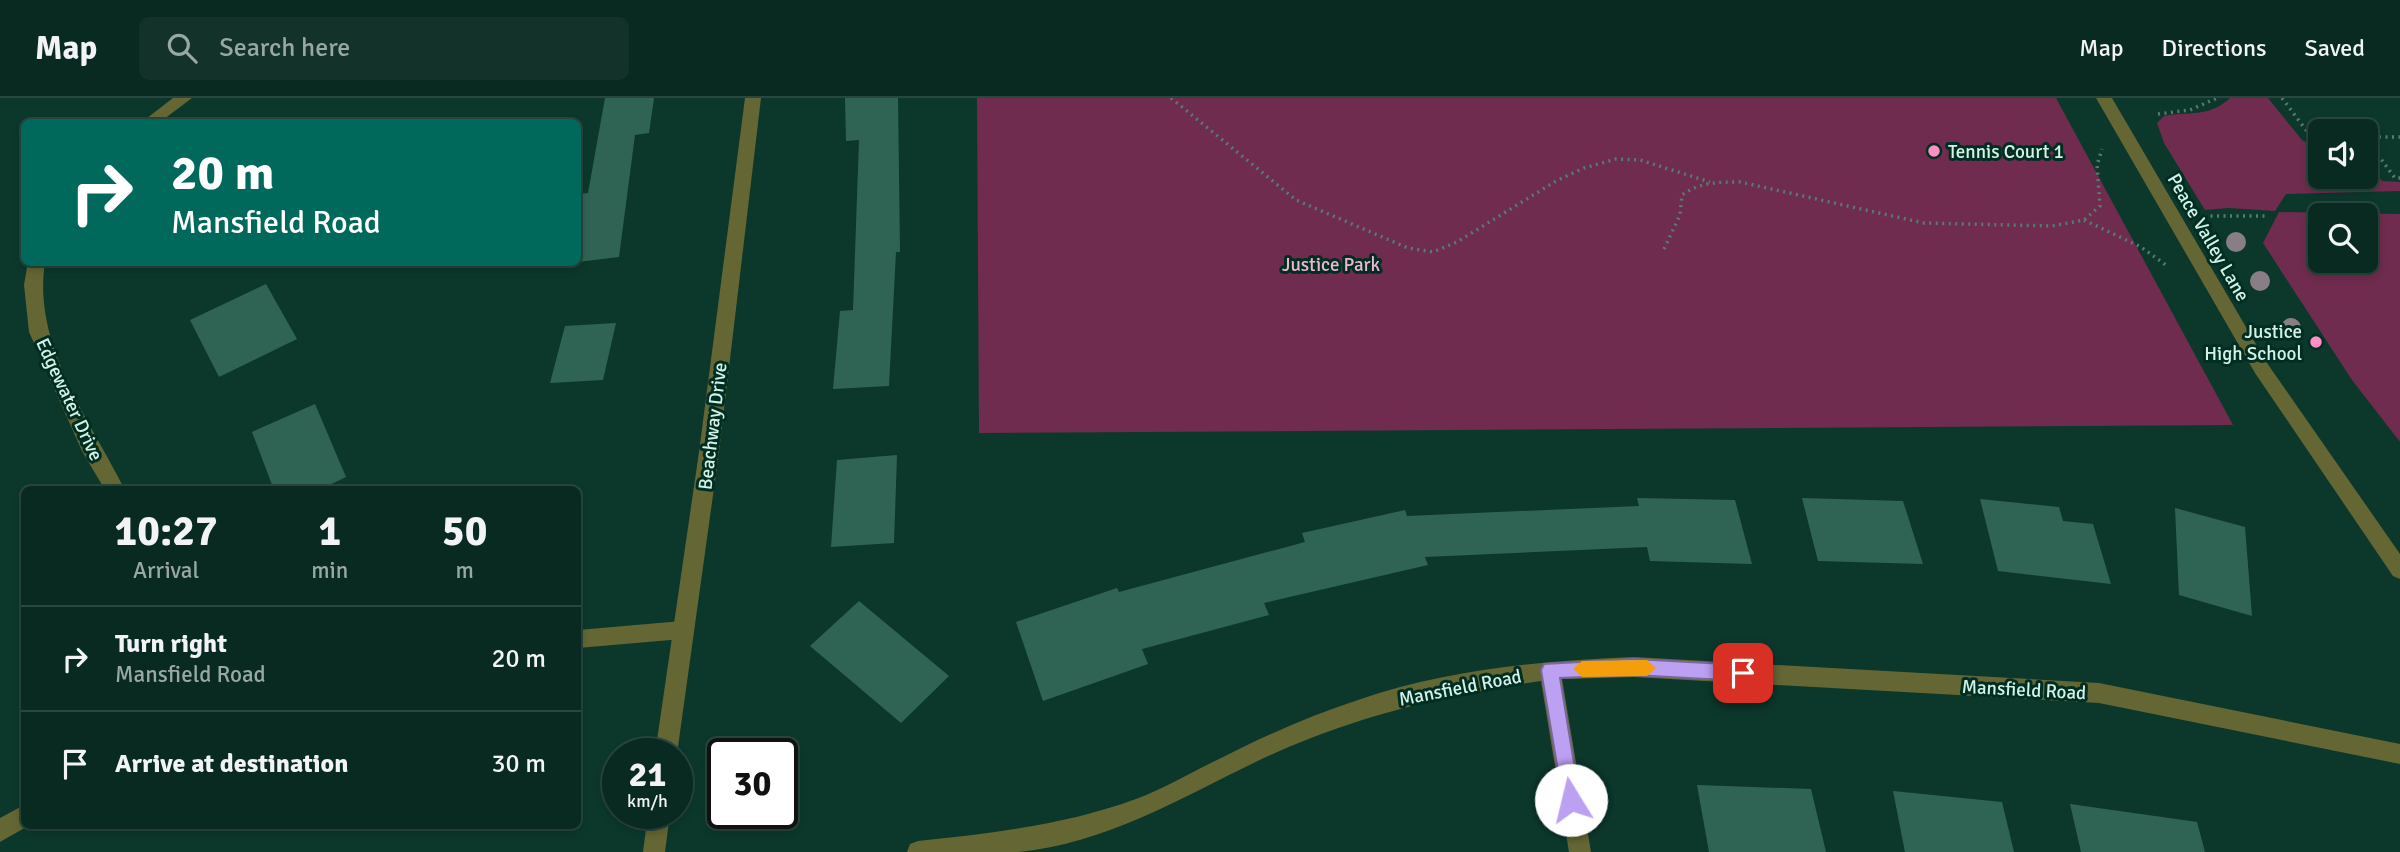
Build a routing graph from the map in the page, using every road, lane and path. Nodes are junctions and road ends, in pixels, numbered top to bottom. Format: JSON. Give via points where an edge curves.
{"nodes":[{"id":1,"x":184,"y":98,"type":"edge"},
{"id":2,"x":753,"y":98,"type":"edge"},
{"id":3,"x":1171,"y":98,"type":"edge"},
{"id":4,"x":2104,"y":98,"type":"edge"},
{"id":5,"x":2217,"y":98,"type":"edge"},
{"id":6,"x":2282,"y":98,"type":"edge"},
{"id":7,"x":2158,"y":114,"type":"dead end"},
{"id":8,"x":154,"y":119,"type":"edge"},
{"id":9,"x":2308,"y":133,"type":"edge"},
{"id":10,"x":2400,"y":136,"type":"edge"},
{"id":11,"x":2378,"y":137,"type":"edge"},
{"id":12,"x":2129,"y":141,"type":"junction"},
{"id":13,"x":2378,"y":155,"type":"edge"},
{"id":14,"x":2400,"y":178,"type":"edge"},
{"id":15,"x":1710,"y":182,"type":"junction"},
{"id":16,"x":2203,"y":216,"type":"dead end"},
{"id":17,"x":2269,"y":216,"type":"dead end"},
{"id":18,"x":2084,"y":220,"type":"junction"},
{"id":19,"x":1664,"y":249,"type":"dead end"},
{"id":20,"x":36,"y":266,"type":"edge"},
{"id":21,"x":2172,"y":271,"type":"dead end"},
{"id":22,"x":113,"y":486,"type":"edge"},
{"id":23,"x":2400,"y":570,"type":"edge"},
{"id":24,"x":682,"y":629,"type":"junction"},
{"id":25,"x":581,"y":639,"type":"edge"},
{"id":26,"x":1550,"y":670,"type":"junction"},
{"id":27,"x":668,"y":738,"type":"edge"},
{"id":28,"x":2400,"y":754,"type":"edge"},
{"id":29,"x":21,"y":818,"type":"edge"},
{"id":30,"x":657,"y":829,"type":"edge"},
{"id":31,"x":0,"y":831,"type":"edge"},
{"id":32,"x":654,"y":852,"type":"edge"},
{"id":33,"x":918,"y":852,"type":"edge"},
{"id":34,"x":1580,"y":852,"type":"edge"}],
"edges":[{"from":1,"to":8,"type":"street"},
{"from":2,"to":24,"type":"street","name":"Beachway Drive"},
{"from":3,"to":15,"type":"path","via":[[1296,200],[1408,248],[1433,252],[1556,181],[1616,159],[1668,167]]},
{"from":4,"to":12,"type":"street","name":"Peace Valley Lane"},
{"from":5,"to":7,"type":"path","via":[[2190,110]]},
{"from":6,"to":9,"type":"path"},
{"from":10,"to":11,"type":"path"},
{"from":12,"to":18,"type":"path","via":[[2102,148],[2097,164],[2100,206]]},
{"from":12,"to":23,"type":"street","name":"Peace Valley Lane","via":[[2261,368]]},
{"from":13,"to":14,"type":"path","via":[[2395,178]]},
{"from":15,"to":18,"type":"path","via":[[1740,182],[1924,223],[2052,226]]},
{"from":15,"to":19,"type":"path","via":[[1693,186],[1682,195],[1680,215]]},
{"from":16,"to":17,"type":"path"},
{"from":18,"to":21,"type":"path","via":[[2141,247]]},
{"from":20,"to":22,"type":"street","name":"Edgewater Drive","via":[[33,285],[38,332]]},
{"from":24,"to":25,"type":"street"},
{"from":24,"to":27,"type":"street","name":"Beachway Drive"},
{"from":26,"to":28,"type":"street","name":"Mansfield Road","via":[[1634,667],[2099,693]]},
{"from":26,"to":33,"type":"street","name":"Mansfield Road","via":[[1450,685],[1359,709],[1267,746],[1143,808],[1095,824],[1009,843]]},
{"from":26,"to":34,"type":"street"},
{"from":29,"to":31,"type":"street"},
{"from":30,"to":32,"type":"street"}]}
